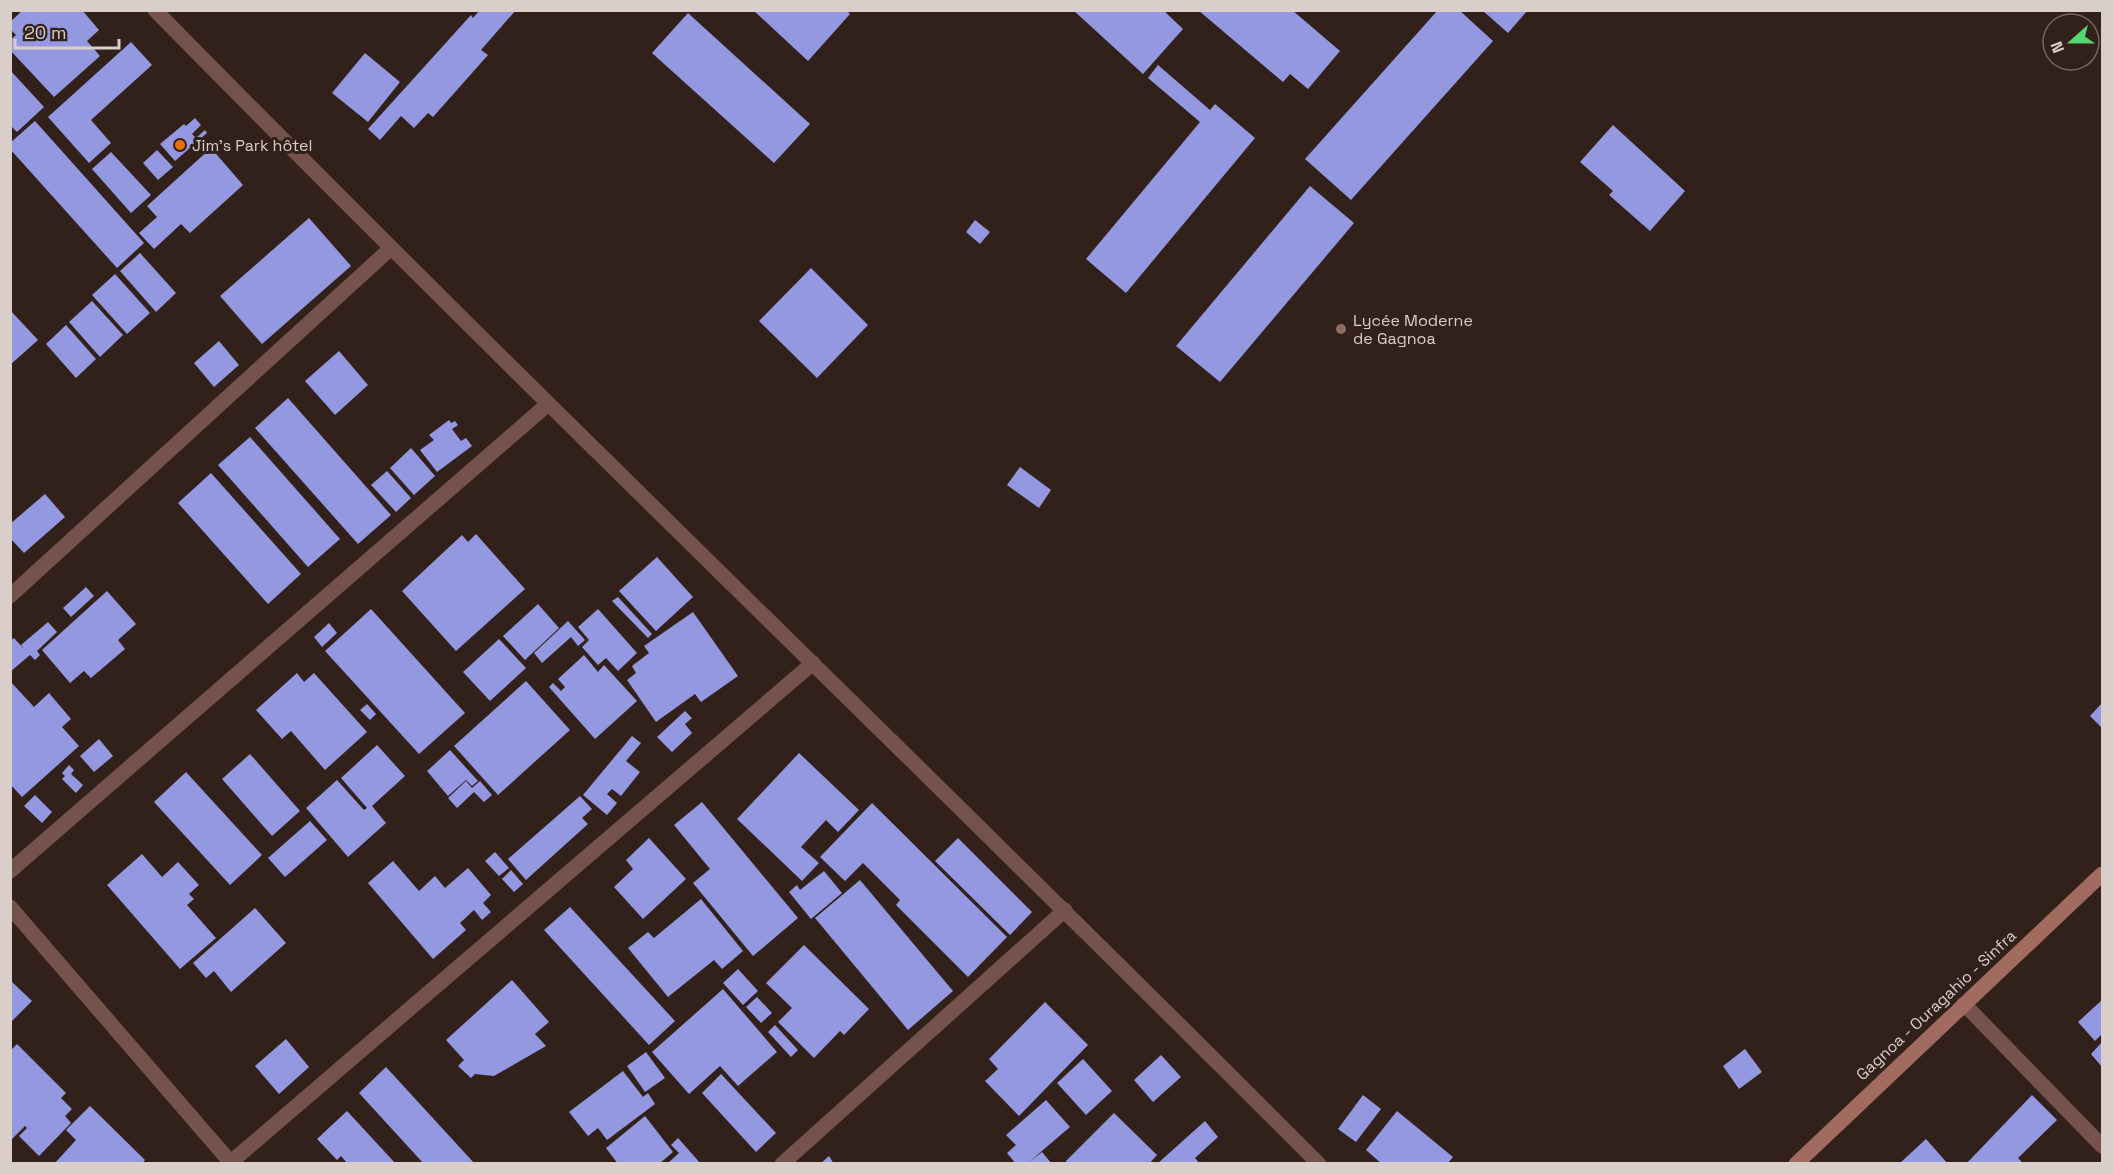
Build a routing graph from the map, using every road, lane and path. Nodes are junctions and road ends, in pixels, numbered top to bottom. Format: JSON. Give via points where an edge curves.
{"nodes":[{"id":1,"x":155,"y":10,"type":"edge"},
{"id":2,"x":390,"y":249,"type":"junction"},
{"id":3,"x":548,"y":404,"type":"junction"},
{"id":4,"x":10,"y":596,"type":"edge"},
{"id":5,"x":813,"y":663,"type":"junction"},
{"id":6,"x":10,"y":871,"type":"edge"},
{"id":7,"x":2103,"y":874,"type":"edge"},
{"id":8,"x":10,"y":907,"type":"edge"},
{"id":9,"x":1065,"y":910,"type":"junction"},
{"id":10,"x":1964,"y":1004,"type":"junction"},
{"id":11,"x":2103,"y":1146,"type":"edge"},
{"id":12,"x":232,"y":1163,"type":"edge"},
{"id":13,"x":782,"y":1164,"type":"edge"},
{"id":14,"x":1320,"y":1164,"type":"edge"},
{"id":15,"x":1796,"y":1164,"type":"edge"}],
"edges":[{"from":1,"to":2,"type":"street"},
{"from":2,"to":3,"type":"street"},
{"from":2,"to":4,"type":"street"},
{"from":3,"to":5,"type":"street"},
{"from":3,"to":6,"type":"street"},
{"from":5,"to":9,"type":"street"},
{"from":5,"to":12,"type":"street"},
{"from":7,"to":10,"type":"main road","name":"Gagnoa - Ouragahio - Sinfra"},
{"from":8,"to":12,"type":"street"},
{"from":9,"to":13,"type":"street"},
{"from":9,"to":14,"type":"street"},
{"from":10,"to":11,"type":"street"},
{"from":10,"to":15,"type":"main road","name":"Gagnoa - Ouragahio - Sinfra"}]}
